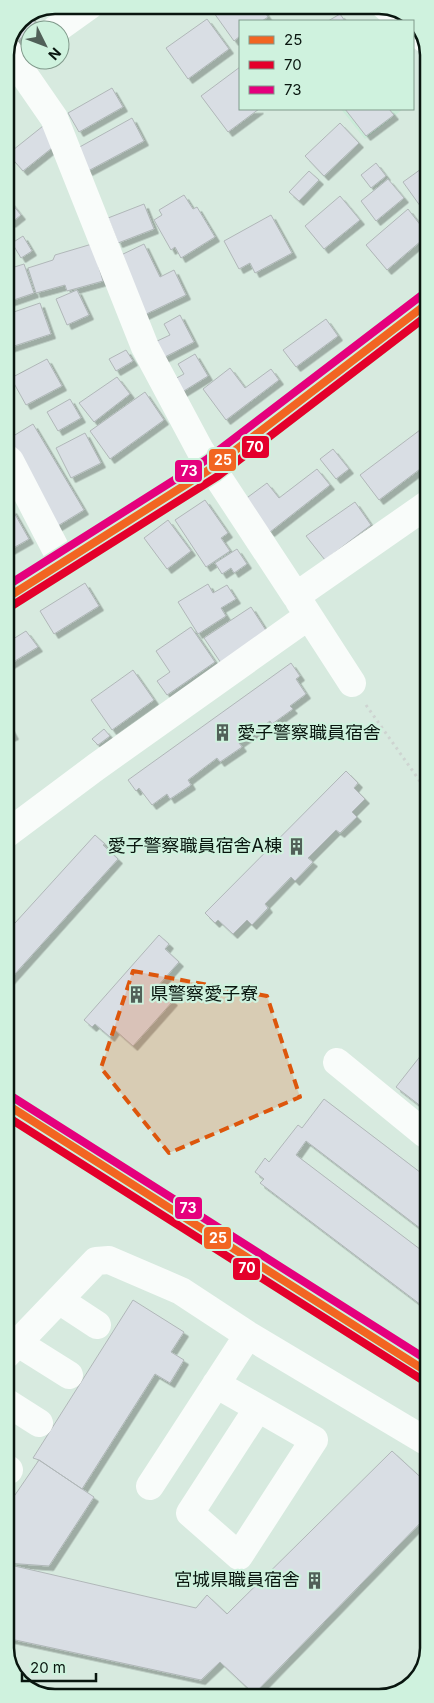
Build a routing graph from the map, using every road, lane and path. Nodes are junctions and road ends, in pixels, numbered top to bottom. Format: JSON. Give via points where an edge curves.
{"nodes":[{"id":1,"x":17,"y":52,"type":"edge"},
{"id":2,"x":420,"y":310,"type":"edge"},
{"id":3,"x":212,"y":468,"type":"junction"},
{"id":4,"x":14,"y":469,"type":"edge"},
{"id":5,"x":420,"y":510,"type":"edge"},
{"id":6,"x":63,"y":563,"type":"junction"},
{"id":7,"x":14,"y":593,"type":"edge"},
{"id":8,"x":302,"y":606,"type":"junction"},
{"id":9,"x":352,"y":684,"type":"joint"},
{"id":10,"x":420,"y":782,"type":"edge"},
{"id":11,"x":14,"y":829,"type":"edge"},
{"id":12,"x":337,"y":1062,"type":"dead end"},
{"id":13,"x":14,"y":1109,"type":"edge"},
{"id":14,"x":420,"y":1130,"type":"edge"},
{"id":15,"x":59,"y":1300,"type":"junction"},
{"id":16,"x":97,"y":1325,"type":"dead end"},
{"id":17,"x":248,"y":1335,"type":"junction"},
{"id":18,"x":14,"y":1347,"type":"edge"},
{"id":19,"x":14,"y":1350,"type":"edge"},
{"id":20,"x":420,"y":1367,"type":"edge"},
{"id":21,"x":69,"y":1376,"type":"dead end"},
{"id":22,"x":216,"y":1384,"type":"junction"},
{"id":23,"x":14,"y":1407,"type":"edge"},
{"id":24,"x":258,"y":1408,"type":"junction"},
{"id":25,"x":39,"y":1423,"type":"dead end"},
{"id":26,"x":420,"y":1439,"type":"edge"},
{"id":27,"x":150,"y":1486,"type":"dead end"}],
"edges":[{"from":1,"to":3,"type":"main road","via":[[54,118],[145,347]]},
{"from":2,"to":3,"type":"main road"},
{"from":3,"to":6,"type":"main road"},
{"from":3,"to":8,"type":"main road"},
{"from":4,"to":6,"type":"main road"},
{"from":5,"to":8,"type":"main road"},
{"from":6,"to":7,"type":"main road"},
{"from":8,"to":9,"type":"main road"},
{"from":8,"to":11,"type":"main road"},
{"from":9,"to":10,"type":"path"},
{"from":12,"to":14,"type":"main road"},
{"from":13,"to":20,"type":"main road"},
{"from":15,"to":16,"type":"main road"},
{"from":15,"to":17,"type":"main road","via":[[96,1262],[110,1260],[181,1291]]},
{"from":15,"to":18,"type":"main road"},
{"from":17,"to":22,"type":"main road"},
{"from":17,"to":26,"type":"main road"},
{"from":19,"to":21,"type":"main road"},
{"from":22,"to":24,"type":"main road"},
{"from":22,"to":27,"type":"main road"},
{"from":23,"to":25,"type":"main road"},
{"from":24,"to":24,"type":"main road","via":[[314,1440],[239,1556],[190,1513]]}]}
